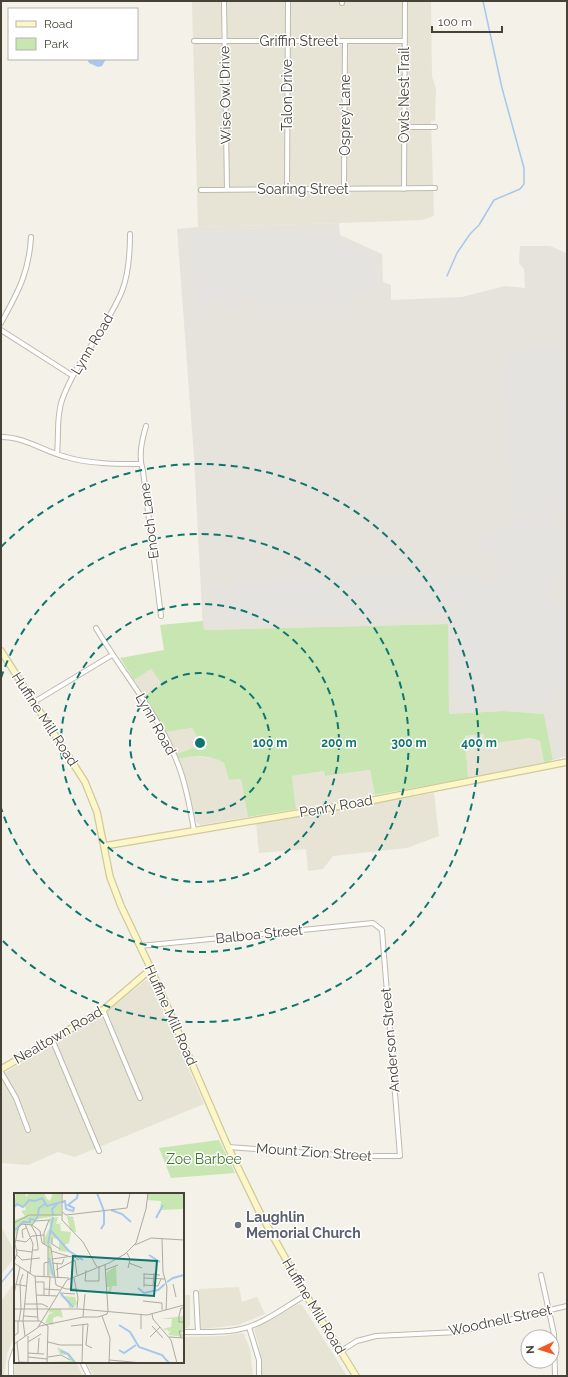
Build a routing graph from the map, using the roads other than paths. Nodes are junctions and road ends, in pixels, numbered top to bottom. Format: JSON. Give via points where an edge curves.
{"nodes":[{"id":1,"x":224,"y":1,"type":"edge"},
{"id":2,"x":288,"y":1,"type":"edge"},
{"id":3,"x":405,"y":1,"type":"edge"},
{"id":4,"x":194,"y":41,"type":"dead end"},
{"id":5,"x":225,"y":41,"type":"junction"},
{"id":6,"x":288,"y":41,"type":"junction"},
{"id":7,"x":345,"y":41,"type":"junction"},
{"id":8,"x":404,"y":42,"type":"junction"},
{"id":9,"x":404,"y":127,"type":"junction"},
{"id":10,"x":435,"y":127,"type":"dead end"},
{"id":11,"x":435,"y":188,"type":"dead end"},
{"id":12,"x":287,"y":189,"type":"junction"},
{"id":13,"x":344,"y":189,"type":"junction"},
{"id":14,"x":404,"y":189,"type":"junction"},
{"id":15,"x":201,"y":190,"type":"dead end"},
{"id":16,"x":226,"y":190,"type":"junction"},
{"id":17,"x":130,"y":234,"type":"dead end"},
{"id":18,"x":31,"y":237,"type":"dead end"},
{"id":19,"x":1,"y":323,"type":"edge"},
{"id":20,"x":1,"y":330,"type":"edge"},
{"id":21,"x":73,"y":376,"type":"junction"},
{"id":22,"x":146,"y":426,"type":"dead end"},
{"id":23,"x":1,"y":437,"type":"edge"},
{"id":24,"x":57,"y":454,"type":"junction"},
{"id":25,"x":141,"y":464,"type":"junction"},
{"id":26,"x":161,"y":616,"type":"dead end"},
{"id":27,"x":96,"y":628,"type":"dead end"},
{"id":28,"x":1,"y":650,"type":"edge"},
{"id":29,"x":112,"y":655,"type":"junction"},
{"id":30,"x":34,"y":702,"type":"junction"},
{"id":31,"x":567,"y":762,"type":"edge"},
{"id":32,"x":194,"y":830,"type":"junction"},
{"id":33,"x":104,"y":846,"type":"junction"},
{"id":34,"x":378,"y":925,"type":"joint"},
{"id":35,"x":140,"y":946,"type":"junction"},
{"id":36,"x":150,"y":969,"type":"junction"},
{"id":37,"x":102,"y":1010,"type":"junction"},
{"id":38,"x":52,"y":1039,"type":"junction"},
{"id":39,"x":1,"y":1068,"type":"edge"},
{"id":40,"x":1,"y":1072,"type":"edge"},
{"id":41,"x":140,"y":1098,"type":"dead end"},
{"id":42,"x":28,"y":1130,"type":"dead end"},
{"id":43,"x":228,"y":1147,"type":"junction"},
{"id":44,"x":99,"y":1151,"type":"dead end"},
{"id":45,"x":400,"y":1156,"type":"joint"},
{"id":46,"x":541,"y":1275,"type":"dead end"},
{"id":47,"x":196,"y":1293,"type":"dead end"},
{"id":48,"x":306,"y":1295,"type":"junction"},
{"id":49,"x":567,"y":1306,"type":"edge"},
{"id":50,"x":549,"y":1310,"type":"junction"},
{"id":51,"x":249,"y":1327,"type":"junction"},
{"id":52,"x":184,"y":1332,"type":"edge"},
{"id":53,"x":198,"y":1332,"type":"junction"},
{"id":54,"x":341,"y":1351,"type":"junction"},
{"id":55,"x":14,"y":1354,"type":"edge"},
{"id":56,"x":82,"y":1363,"type":"edge"},
{"id":57,"x":11,"y":1376,"type":"edge"},
{"id":58,"x":89,"y":1376,"type":"edge"},
{"id":59,"x":260,"y":1376,"type":"edge"},
{"id":60,"x":356,"y":1376,"type":"edge"},
{"id":61,"x":555,"y":1376,"type":"edge"}],
"edges":[{"from":1,"to":5,"type":"street","name":"Wise Owl Drive"},
{"from":2,"to":6,"type":"street","name":"Talon Drive"},
{"from":3,"to":8,"type":"street","name":"Owls Nest Trail"},
{"from":4,"to":5,"type":"street","name":"Griffin Street"},
{"from":5,"to":6,"type":"street","name":"Griffin Street"},
{"from":5,"to":16,"type":"street","name":"Wise Owl Drive"},
{"from":6,"to":7,"type":"street","name":"Griffin Street"},
{"from":6,"to":12,"type":"street","name":"Talon Drive"},
{"from":7,"to":8,"type":"street","name":"Griffin Street"},
{"from":7,"to":13,"type":"street","name":"Osprey Lane"},
{"from":8,"to":9,"type":"street","name":"Owls Nest Trail"},
{"from":9,"to":10,"type":"street"},
{"from":9,"to":14,"type":"street","name":"Owls Nest Trail"},
{"from":11,"to":14,"type":"street","name":"Soaring Street"},
{"from":12,"to":13,"type":"street","name":"Soaring Street"},
{"from":12,"to":16,"type":"street","name":"Soaring Street"},
{"from":13,"to":14,"type":"street","name":"Soaring Street"},
{"from":15,"to":16,"type":"street","name":"Soaring Street"},
{"from":17,"to":21,"type":"street","name":"Lynn Road","via":[[129,266],[122,290]]},
{"from":18,"to":19,"type":"street","via":[[26,272],[18,293]]},
{"from":20,"to":21,"type":"street"},
{"from":21,"to":24,"type":"street","name":"Lynn Road","via":[[61,402]]},
{"from":22,"to":25,"type":"street","name":"Enoch Lane","via":[[141,446]]},
{"from":23,"to":24,"type":"street","via":[[20,439]]},
{"from":24,"to":25,"type":"street","via":[[85,460]]},
{"from":25,"to":26,"type":"street","name":"Enoch Lane"},
{"from":27,"to":29,"type":"street","name":"Lynn Road"},
{"from":28,"to":30,"type":"main road","name":"Huffine Mill Road"},
{"from":29,"to":30,"type":"street"},
{"from":29,"to":32,"type":"street","name":"Lynn Road","via":[[143,698],[179,766]]},
{"from":30,"to":33,"type":"main road","name":"Huffine Mill Road","via":[[93,798]]},
{"from":31,"to":32,"type":"main road","name":"Penry Road","via":[[378,799]]},
{"from":32,"to":33,"type":"main road","name":"Penry Road"},
{"from":33,"to":35,"type":"main road","name":"Huffine Mill Road","via":[[110,877]]},
{"from":34,"to":35,"type":"street","name":"Balboa Street","via":[[373,923]]},
{"from":34,"to":45,"type":"street","name":"Anderson Street","via":[[382,930],[384,942]]},
{"from":35,"to":36,"type":"main road","name":"Huffine Mill Road"},
{"from":36,"to":37,"type":"main road","name":"Nealtown Road"},
{"from":36,"to":43,"type":"main road","name":"Huffine Mill Road"},
{"from":37,"to":38,"type":"main road","name":"Nealtown Road"},
{"from":37,"to":41,"type":"street"},
{"from":38,"to":39,"type":"main road","name":"Nealtown Road"},
{"from":38,"to":44,"type":"street"},
{"from":40,"to":42,"type":"street","via":[[16,1098]]},
{"from":43,"to":45,"type":"street","name":"Mount Zion Street","via":[[352,1156]]},
{"from":43,"to":48,"type":"main road","name":"Huffine Mill Road"},
{"from":46,"to":50,"type":"street"},
{"from":47,"to":53,"type":"street"},
{"from":48,"to":51,"type":"street"},
{"from":48,"to":54,"type":"main road","name":"Huffine Mill Road"},
{"from":49,"to":50,"type":"street","name":"Woodnell Street"},
{"from":50,"to":54,"type":"street","name":"Woodnell Street","via":[[458,1332],[376,1336],[357,1341]]},
{"from":50,"to":61,"type":"street","via":[[554,1334]]},
{"from":51,"to":53,"type":"street"},
{"from":51,"to":59,"type":"street","via":[[259,1360]]},
{"from":52,"to":53,"type":"street"},
{"from":54,"to":60,"type":"main road","name":"Huffine Mill Road"},
{"from":55,"to":57,"type":"street"},
{"from":56,"to":58,"type":"street"}]}
